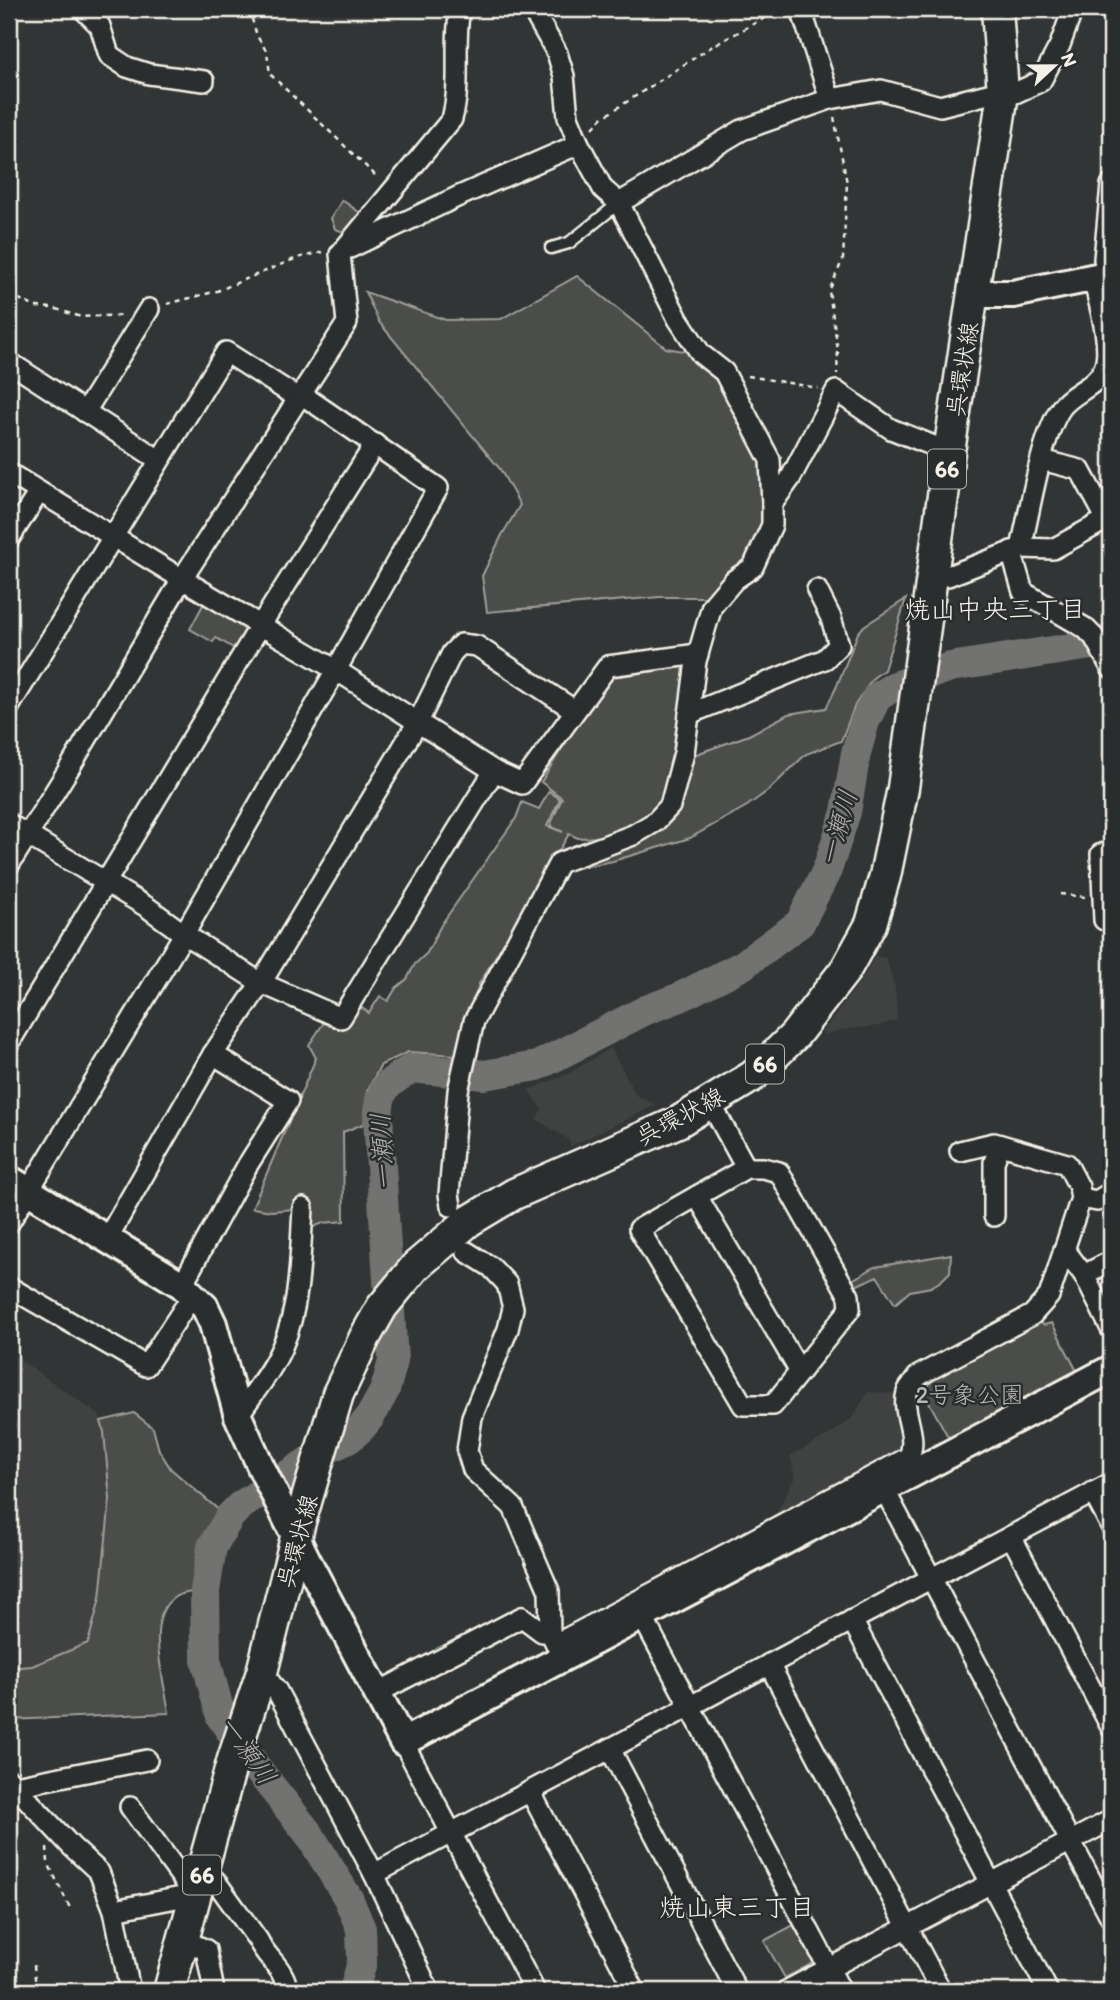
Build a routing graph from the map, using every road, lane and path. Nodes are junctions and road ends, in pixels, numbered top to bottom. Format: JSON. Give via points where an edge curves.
{"nodes":[{"id":1,"x":83,"y":9,"type":"edge"},
{"id":2,"x":249,"y":9,"type":"edge"},
{"id":3,"x":460,"y":9,"type":"edge"},
{"id":4,"x":532,"y":9,"type":"edge"},
{"id":5,"x":781,"y":9,"type":"edge"},
{"id":6,"x":801,"y":9,"type":"edge"},
{"id":7,"x":997,"y":9,"type":"edge"},
{"id":8,"x":1073,"y":9,"type":"edge"},
{"id":9,"x":204,"y":81,"type":"dead end"},
{"id":10,"x":1003,"y":93,"type":"junction"},
{"id":11,"x":830,"y":99,"type":"junction"},
{"id":12,"x":579,"y":144,"type":"junction"},
{"id":13,"x":1111,"y":185,"type":"edge"},
{"id":14,"x":391,"y":190,"type":"junction"},
{"id":15,"x":619,"y":203,"type":"junction"},
{"id":16,"x":551,"y":248,"type":"dead end"},
{"id":17,"x":340,"y":254,"type":"junction"},
{"id":18,"x":1104,"y":276,"type":"edge"},
{"id":19,"x":9,"y":294,"type":"edge"},
{"id":20,"x":973,"y":294,"type":"junction"},
{"id":21,"x":149,"y":309,"type":"junction"},
{"id":22,"x":9,"y":362,"type":"edge"},
{"id":23,"x":724,"y":372,"type":"junction"},
{"id":24,"x":836,"y":391,"type":"junction"},
{"id":25,"x":300,"y":396,"type":"junction"},
{"id":26,"x":85,"y":412,"type":"junction"},
{"id":27,"x":375,"y":444,"type":"junction"},
{"id":28,"x":949,"y":452,"type":"junction"},
{"id":29,"x":159,"y":460,"type":"junction"},
{"id":30,"x":1042,"y":460,"type":"junction"},
{"id":31,"x":9,"y":473,"type":"edge"},
{"id":32,"x":39,"y":492,"type":"junction"},
{"id":33,"x":772,"y":504,"type":"junction"},
{"id":34,"x":1109,"y":518,"type":"edge"},
{"id":35,"x":111,"y":536,"type":"junction"},
{"id":36,"x":9,"y":539,"type":"edge"},
{"id":37,"x":1016,"y":550,"type":"junction"},
{"id":38,"x":933,"y":575,"type":"junction"},
{"id":39,"x":182,"y":579,"type":"junction"},
{"id":40,"x":817,"y":590,"type":"dead end"},
{"id":41,"x":260,"y":626,"type":"junction"},
{"id":42,"x":698,"y":654,"type":"junction"},
{"id":43,"x":1111,"y":668,"type":"edge"},
{"id":44,"x":336,"y":670,"type":"junction"},
{"id":45,"x":9,"y":707,"type":"edge"},
{"id":46,"x":574,"y":710,"type":"junction"},
{"id":47,"x":689,"y":714,"type":"junction"},
{"id":48,"x":418,"y":722,"type":"junction"},
{"id":49,"x":494,"y":771,"type":"junction"},
{"id":50,"x":17,"y":829,"type":"edge"},
{"id":51,"x":1111,"y":851,"type":"edge"},
{"id":52,"x":9,"y":865,"type":"edge"},
{"id":53,"x":106,"y":882,"type":"junction"},
{"id":54,"x":1060,"y":894,"type":"dead end"},
{"id":55,"x":1102,"y":899,"type":"junction"},
{"id":56,"x":1111,"y":918,"type":"edge"},
{"id":57,"x":184,"y":934,"type":"junction"},
{"id":58,"x":261,"y":983,"type":"junction"},
{"id":59,"x":9,"y":1043,"type":"edge"},
{"id":60,"x":213,"y":1054,"type":"junction"},
{"id":61,"x":710,"y":1102,"type":"junction"},
{"id":62,"x":1000,"y":1145,"type":"junction"},
{"id":63,"x":960,"y":1151,"type":"dead end"},
{"id":64,"x":746,"y":1168,"type":"junction"},
{"id":65,"x":18,"y":1185,"type":"edge"},
{"id":66,"x":1111,"y":1192,"type":"edge"},
{"id":67,"x":697,"y":1196,"type":"junction"},
{"id":68,"x":1081,"y":1198,"type":"junction"},
{"id":69,"x":452,"y":1206,"type":"dead end"},
{"id":70,"x":303,"y":1208,"type":"dead end"},
{"id":71,"x":994,"y":1216,"type":"dead end"},
{"id":72,"x":9,"y":1223,"type":"edge"},
{"id":73,"x":107,"y":1239,"type":"junction"},
{"id":74,"x":1064,"y":1250,"type":"junction"},
{"id":75,"x":467,"y":1252,"type":"dead end"},
{"id":76,"x":1111,"y":1261,"type":"edge"},
{"id":77,"x":1084,"y":1275,"type":"junction"},
{"id":78,"x":9,"y":1287,"type":"edge"},
{"id":79,"x":188,"y":1289,"type":"junction"},
{"id":80,"x":1111,"y":1329,"type":"edge"},
{"id":81,"x":1111,"y":1369,"type":"edge"},
{"id":82,"x":800,"y":1372,"type":"junction"},
{"id":83,"x":238,"y":1416,"type":"junction"},
{"id":84,"x":1111,"y":1483,"type":"edge"},
{"id":85,"x":884,"y":1489,"type":"junction"},
{"id":86,"x":1093,"y":1492,"type":"junction"},
{"id":87,"x":1111,"y":1526,"type":"edge"},
{"id":88,"x":1011,"y":1536,"type":"junction"},
{"id":89,"x":296,"y":1538,"type":"junction"},
{"id":90,"x":932,"y":1578,"type":"junction"},
{"id":91,"x":642,"y":1616,"type":"junction"},
{"id":92,"x":852,"y":1620,"type":"junction"},
{"id":93,"x":550,"y":1632,"type":"junction"},
{"id":94,"x":769,"y":1664,"type":"junction"},
{"id":95,"x":262,"y":1672,"type":"junction"},
{"id":96,"x":377,"y":1693,"type":"junction"},
{"id":97,"x":690,"y":1706,"type":"junction"},
{"id":98,"x":1111,"y":1727,"type":"edge"},
{"id":99,"x":403,"y":1742,"type":"junction"},
{"id":100,"x":610,"y":1749,"type":"junction"},
{"id":101,"x":148,"y":1760,"type":"dead end"},
{"id":102,"x":12,"y":1783,"type":"edge"},
{"id":103,"x":530,"y":1791,"type":"junction"},
{"id":104,"x":130,"y":1807,"type":"dead end"},
{"id":105,"x":43,"y":1816,"type":"junction"},
{"id":106,"x":1111,"y":1820,"type":"edge"},
{"id":107,"x":451,"y":1833,"type":"junction"},
{"id":108,"x":1071,"y":1841,"type":"junction"},
{"id":109,"x":374,"y":1874,"type":"junction"},
{"id":110,"x":991,"y":1883,"type":"junction"},
{"id":111,"x":199,"y":1886,"type":"junction"},
{"id":112,"x":71,"y":1910,"type":"dead end"},
{"id":113,"x":114,"y":1910,"type":"junction"},
{"id":114,"x":1111,"y":1917,"type":"edge"},
{"id":115,"x":908,"y":1927,"type":"junction"},
{"id":116,"x":184,"y":1944,"type":"junction"},
{"id":117,"x":34,"y":1965,"type":"dead end"},
{"id":118,"x":829,"y":1968,"type":"junction"},
{"id":119,"x":421,"y":1988,"type":"edge"},
{"id":120,"x":36,"y":1991,"type":"edge"},
{"id":121,"x":130,"y":1991,"type":"edge"},
{"id":122,"x":169,"y":1991,"type":"edge"},
{"id":123,"x":214,"y":1991,"type":"edge"},
{"id":124,"x":288,"y":1991,"type":"edge"},
{"id":125,"x":535,"y":1991,"type":"edge"},
{"id":126,"x":635,"y":1991,"type":"edge"},
{"id":127,"x":737,"y":1991,"type":"edge"},
{"id":128,"x":786,"y":1991,"type":"edge"},
{"id":129,"x":841,"y":1991,"type":"edge"},
{"id":130,"x":942,"y":1991,"type":"edge"},
{"id":131,"x":1048,"y":1991,"type":"edge"}],
"edges":[{"from":1,"to":9,"type":"street","via":[[100,26],[109,55],[127,67]]},
{"from":2,"to":14,"type":"path","via":[[267,52],[270,74]]},
{"from":3,"to":14,"type":"street","via":[[457,99],[452,119]]},
{"from":4,"to":12,"type":"street","via":[[557,53],[568,117]]},
{"from":5,"to":12,"type":"path","via":[[711,47],[602,118]]},
{"from":6,"to":11,"type":"street"},
{"from":7,"to":10,"type":"main road","name":"呉環状線","number":"66"},
{"from":8,"to":10,"type":"street","via":[[1041,81],[1015,93]]},
{"from":10,"to":11,"type":"street","via":[[940,106],[881,90]]},
{"from":10,"to":20,"type":"main road","name":"呉環状線","number":"66"},
{"from":11,"to":15,"type":"street","via":[[742,130]]},
{"from":11,"to":24,"type":"path","via":[[847,183],[843,259],[829,291],[838,351]]},
{"from":12,"to":15,"type":"street","via":[[603,189]]},
{"from":12,"to":17,"type":"street"},
{"from":13,"to":18,"type":"street"},
{"from":14,"to":17,"type":"street"},
{"from":15,"to":16,"type":"lane","via":[[569,243]]},
{"from":15,"to":23,"type":"street","via":[[678,319],[701,354]]},
{"from":17,"to":21,"type":"path","via":[[318,252],[217,290]]},
{"from":17,"to":25,"type":"street","via":[[347,323]]},
{"from":18,"to":20,"type":"street","via":[[1013,294]]},
{"from":18,"to":30,"type":"street","via":[[1108,351],[1104,369],[1061,407]]},
{"from":19,"to":21,"type":"path","via":[[35,307],[81,317],[113,317]]},
{"from":20,"to":28,"type":"main road","name":"呉環状線","number":"66"},
{"from":21,"to":26,"type":"street"},
{"from":22,"to":26,"type":"street"},
{"from":23,"to":24,"type":"path"},
{"from":23,"to":33,"type":"street","via":[[770,460]]},
{"from":24,"to":28,"type":"street","via":[[891,429]]},
{"from":24,"to":33,"type":"street"},
{"from":25,"to":27,"type":"street"},
{"from":25,"to":29,"type":"street","via":[[226,352]]},
{"from":25,"to":39,"type":"street"},
{"from":26,"to":29,"type":"street"},
{"from":27,"to":41,"type":"street"},
{"from":27,"to":44,"type":"street","via":[[438,488]]},
{"from":28,"to":38,"type":"main road","name":"呉環状線","number":"66"},
{"from":29,"to":35,"type":"street"},
{"from":30,"to":34,"type":"street","via":[[1080,470]]},
{"from":30,"to":37,"type":"street"},
{"from":31,"to":32,"type":"street"},
{"from":32,"to":35,"type":"street"},
{"from":32,"to":36,"type":"street"},
{"from":33,"to":42,"type":"street","via":[[772,525],[753,567],[734,580],[712,606]]},
{"from":34,"to":37,"type":"street","via":[[1053,549]]},
{"from":35,"to":39,"type":"street"},
{"from":35,"to":45,"type":"street"},
{"from":37,"to":38,"type":"street","via":[[948,576]]},
{"from":37,"to":43,"type":"street","via":[[1023,592],[1085,628]]},
{"from":38,"to":61,"type":"main road","name":"呉環状線","number":"66","via":[[904,788],[872,924],[846,969],[794,1035],[753,1076]]},
{"from":39,"to":41,"type":"street"},
{"from":39,"to":50,"type":"street","via":[[70,768]]},
{"from":40,"to":47,"type":"street","via":[[839,645],[825,659]]},
{"from":41,"to":44,"type":"street"},
{"from":41,"to":53,"type":"street"},
{"from":42,"to":46,"type":"street","via":[[608,666]]},
{"from":42,"to":47,"type":"street"},
{"from":44,"to":48,"type":"street"},
{"from":44,"to":57,"type":"street"},
{"from":46,"to":48,"type":"street","via":[[477,646],[461,644],[452,653]]},
{"from":46,"to":49,"type":"street","via":[[522,784]]},
{"from":47,"to":69,"type":"street","via":[[670,806],[633,835],[559,863],[474,1021],[458,1091],[449,1194]]},
{"from":48,"to":49,"type":"street"},
{"from":48,"to":58,"type":"street"},
{"from":49,"to":58,"type":"street","via":[[341,1018]]},
{"from":50,"to":52,"type":"street"},
{"from":50,"to":53,"type":"street"},
{"from":51,"to":55,"type":"street","via":[[1101,854]]},
{"from":53,"to":57,"type":"street"},
{"from":53,"to":59,"type":"street"},
{"from":54,"to":55,"type":"path"},
{"from":55,"to":56,"type":"street","via":[[1104,920]]},
{"from":57,"to":58,"type":"street"},
{"from":57,"to":65,"type":"street"},
{"from":58,"to":60,"type":"street"},
{"from":60,"to":73,"type":"street"},
{"from":60,"to":79,"type":"street","via":[[288,1101],[247,1166]]},
{"from":61,"to":64,"type":"street"},
{"from":61,"to":89,"type":"main road","name":"呉環状線","number":"66","via":[[678,1122],[514,1194],[469,1221],[416,1266],[382,1307],[338,1394]]},
{"from":62,"to":63,"type":"street"},
{"from":62,"to":68,"type":"street","via":[[1067,1164]]},
{"from":62,"to":71,"type":"street","via":[[994,1162]]},
{"from":64,"to":67,"type":"street"},
{"from":64,"to":82,"type":"street","via":[[779,1172],[849,1296],[850,1309]]},
{"from":65,"to":72,"type":"street"},
{"from":65,"to":73,"type":"street"},
{"from":66,"to":68,"type":"street","via":[[1097,1200]]},
{"from":67,"to":82,"type":"street"},
{"from":67,"to":82,"type":"street","via":[[639,1229],[743,1405],[773,1405]]},
{"from":68,"to":74,"type":"street"},
{"from":70,"to":83,"type":"street","via":[[299,1285],[283,1346]]},
{"from":73,"to":79,"type":"street"},
{"from":74,"to":77,"type":"street"},
{"from":74,"to":93,"type":"street","via":[[1049,1296],[1032,1315],[918,1376],[908,1391],[906,1408],[914,1445],[909,1457],[556,1644]]},
{"from":75,"to":93,"type":"street","via":[[507,1284],[513,1308],[472,1417],[467,1451],[473,1470],[513,1507],[549,1591]]},
{"from":76,"to":77,"type":"street"},
{"from":77,"to":80,"type":"street"},
{"from":78,"to":79,"type":"street","via":[[146,1366]]},
{"from":79,"to":83,"type":"street","via":[[214,1324]]},
{"from":81,"to":85,"type":"street"},
{"from":83,"to":89,"type":"street"},
{"from":84,"to":86,"type":"street"},
{"from":85,"to":90,"type":"street"},
{"from":85,"to":91,"type":"street"},
{"from":86,"to":87,"type":"street"},
{"from":86,"to":88,"type":"street"},
{"from":88,"to":90,"type":"street"},
{"from":88,"to":98,"type":"street"},
{"from":89,"to":95,"type":"main road","name":"呉環状線","number":"66"},
{"from":89,"to":96,"type":"street"},
{"from":90,"to":92,"type":"street"},
{"from":90,"to":108,"type":"street"},
{"from":91,"to":97,"type":"street"},
{"from":91,"to":99,"type":"street"},
{"from":92,"to":94,"type":"street"},
{"from":92,"to":110,"type":"street"},
{"from":93,"to":96,"type":"street","via":[[542,1632],[522,1617]]},
{"from":94,"to":97,"type":"street"},
{"from":94,"to":115,"type":"street"},
{"from":95,"to":109,"type":"street"},
{"from":95,"to":111,"type":"main road","name":"呉環状線","number":"66"},
{"from":96,"to":99,"type":"street"},
{"from":97,"to":100,"type":"street"},
{"from":97,"to":118,"type":"street"},
{"from":99,"to":107,"type":"street"},
{"from":100,"to":103,"type":"street"},
{"from":100,"to":127,"type":"street"},
{"from":101,"to":102,"type":"street"},
{"from":102,"to":105,"type":"street"},
{"from":103,"to":107,"type":"street"},
{"from":103,"to":126,"type":"street"},
{"from":104,"to":111,"type":"street"},
{"from":105,"to":112,"type":"path","via":[[48,1863]]},
{"from":105,"to":113,"type":"street","via":[[99,1872]]},
{"from":106,"to":108,"type":"street"},
{"from":107,"to":109,"type":"street"},
{"from":107,"to":125,"type":"street"},
{"from":108,"to":110,"type":"street"},
{"from":108,"to":114,"type":"street"},
{"from":109,"to":119,"type":"street"},
{"from":110,"to":115,"type":"street"},
{"from":110,"to":131,"type":"street"},
{"from":111,"to":113,"type":"street"},
{"from":111,"to":116,"type":"main road","name":"呉環状線","number":"66"},
{"from":111,"to":124,"type":"street","via":[[258,1940],[280,1967]]},
{"from":113,"to":121,"type":"street"},
{"from":115,"to":118,"type":"street"},
{"from":115,"to":130,"type":"street"},
{"from":116,"to":122,"type":"main road","name":"呉環状線","number":"66"},
{"from":116,"to":123,"type":"street","via":[[206,1950]]},
{"from":117,"to":120,"type":"path"},
{"from":118,"to":128,"type":"street"},
{"from":118,"to":129,"type":"street"}]}
